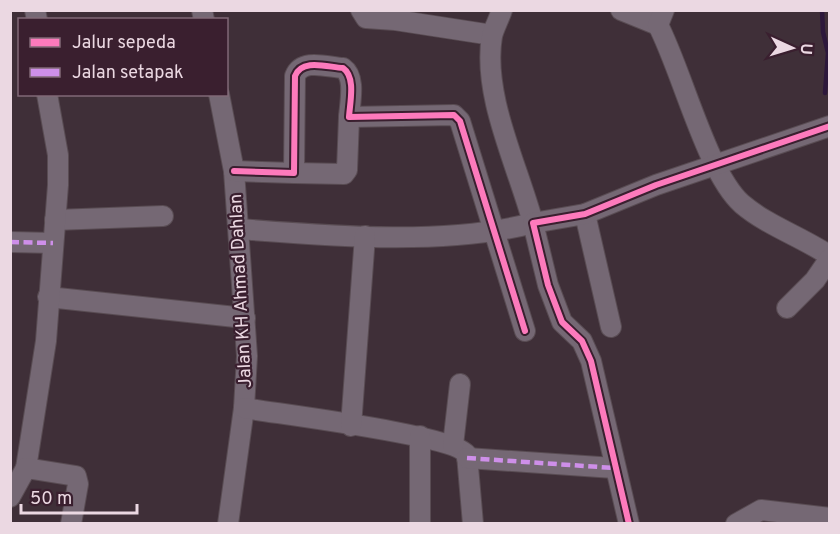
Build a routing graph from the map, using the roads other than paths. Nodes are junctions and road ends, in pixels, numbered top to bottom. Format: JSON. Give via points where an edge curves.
{"nodes":[{"id":1,"x":361,"y":10,"type":"edge"},
{"id":2,"x":502,"y":10,"type":"edge"},
{"id":3,"x":621,"y":10,"type":"edge"},
{"id":4,"x":661,"y":18,"type":"edge"},
{"id":5,"x":492,"y":35,"type":"junction"},
{"id":6,"x":47,"y":96,"type":"edge"},
{"id":7,"x":219,"y":96,"type":"edge"},
{"id":8,"x":349,"y":117,"type":"junction"},
{"id":9,"x":830,"y":126,"type":"edge"},
{"id":10,"x":717,"y":166,"type":"junction"},
{"id":11,"x":234,"y":171,"type":"junction"},
{"id":12,"x":294,"y":173,"type":"junction"},
{"id":13,"x":585,"y":214,"type":"junction"},
{"id":14,"x":163,"y":216,"type":"dead end"},
{"id":15,"x":55,"y":220,"type":"junction"},
{"id":16,"x":533,"y":223,"type":"junction"},
{"id":17,"x":239,"y":229,"type":"junction"},
{"id":18,"x":494,"y":233,"type":"junction"},
{"id":19,"x":365,"y":236,"type":"junction"},
{"id":20,"x":10,"y":242,"type":"edge"},
{"id":21,"x":53,"y":243,"type":"junction"},
{"id":22,"x":830,"y":257,"type":"edge"},
{"id":23,"x":48,"y":297,"type":"junction"},
{"id":24,"x":787,"y":308,"type":"dead end"},
{"id":25,"x":245,"y":318,"type":"junction"},
{"id":26,"x":611,"y":327,"type":"dead end"},
{"id":27,"x":525,"y":331,"type":"dead end"},
{"id":28,"x":460,"y":384,"type":"dead end"},
{"id":29,"x":244,"y":408,"type":"junction"},
{"id":30,"x":351,"y":426,"type":"junction"},
{"id":31,"x":420,"y":436,"type":"junction"},
{"id":32,"x":460,"y":452,"type":"junction"},
{"id":33,"x":26,"y":468,"type":"junction"},
{"id":34,"x":614,"y":468,"type":"junction"},
{"id":35,"x":10,"y":496,"type":"edge"},
{"id":36,"x":830,"y":518,"type":"edge"},
{"id":37,"x":71,"y":524,"type":"edge"},
{"id":38,"x":228,"y":524,"type":"edge"},
{"id":39,"x":420,"y":524,"type":"edge"},
{"id":40,"x":473,"y":524,"type":"edge"},
{"id":41,"x":628,"y":524,"type":"edge"},
{"id":42,"x":736,"y":524,"type":"edge"}],
"edges":[{"from":1,"to":5,"type":"street","via":[[366,18]]},
{"from":2,"to":5,"type":"street"},
{"from":3,"to":4,"type":"street"},
{"from":4,"to":10,"type":"street"},
{"from":5,"to":16,"type":"street","via":[[494,90]]},
{"from":6,"to":15,"type":"street","via":[[58,155]]},
{"from":7,"to":11,"type":"street","name":"Jalan KH Ahmad Dahlan"},
{"from":8,"to":12,"type":"street","via":[[346,172],[340,176]]},
{"from":8,"to":12,"type":"street","via":[[348,71],[307,65],[298,69]]},
{"from":8,"to":18,"type":"street","via":[[456,116]]},
{"from":9,"to":10,"type":"street"},
{"from":10,"to":13,"type":"street"},
{"from":10,"to":22,"type":"street","via":[[742,204]]},
{"from":11,"to":12,"type":"street"},
{"from":11,"to":17,"type":"street","name":"Jalan KH Ahmad Dahlan"},
{"from":13,"to":16,"type":"street"},
{"from":13,"to":26,"type":"street"},
{"from":14,"to":15,"type":"street"},
{"from":15,"to":21,"type":"street"},
{"from":16,"to":18,"type":"street"},
{"from":16,"to":34,"type":"street","via":[[548,285],[562,322],[575,332],[588,351]]},
{"from":17,"to":19,"type":"street"},
{"from":17,"to":25,"type":"street","name":"Jalan KH Ahmad Dahlan"},
{"from":18,"to":19,"type":"street"},
{"from":18,"to":27,"type":"street"},
{"from":19,"to":30,"type":"street"},
{"from":20,"to":21,"type":"street"},
{"from":21,"to":23,"type":"street"},
{"from":22,"to":24,"type":"street","via":[[808,288]]},
{"from":23,"to":25,"type":"street"},
{"from":23,"to":33,"type":"street","via":[[46,341]]},
{"from":25,"to":29,"type":"street","name":"Jalan KH Ahmad Dahlan"},
{"from":28,"to":32,"type":"street"},
{"from":29,"to":30,"type":"street"},
{"from":29,"to":38,"type":"street","name":"Jalan KH Ahmad Dahlan"},
{"from":30,"to":31,"type":"street"},
{"from":31,"to":32,"type":"street"},
{"from":31,"to":39,"type":"street"},
{"from":32,"to":34,"type":"street"},
{"from":32,"to":40,"type":"street"},
{"from":33,"to":35,"type":"street"},
{"from":33,"to":37,"type":"street","via":[[76,476]]},
{"from":34,"to":41,"type":"street"},
{"from":36,"to":42,"type":"street","via":[[761,510]]}]}
